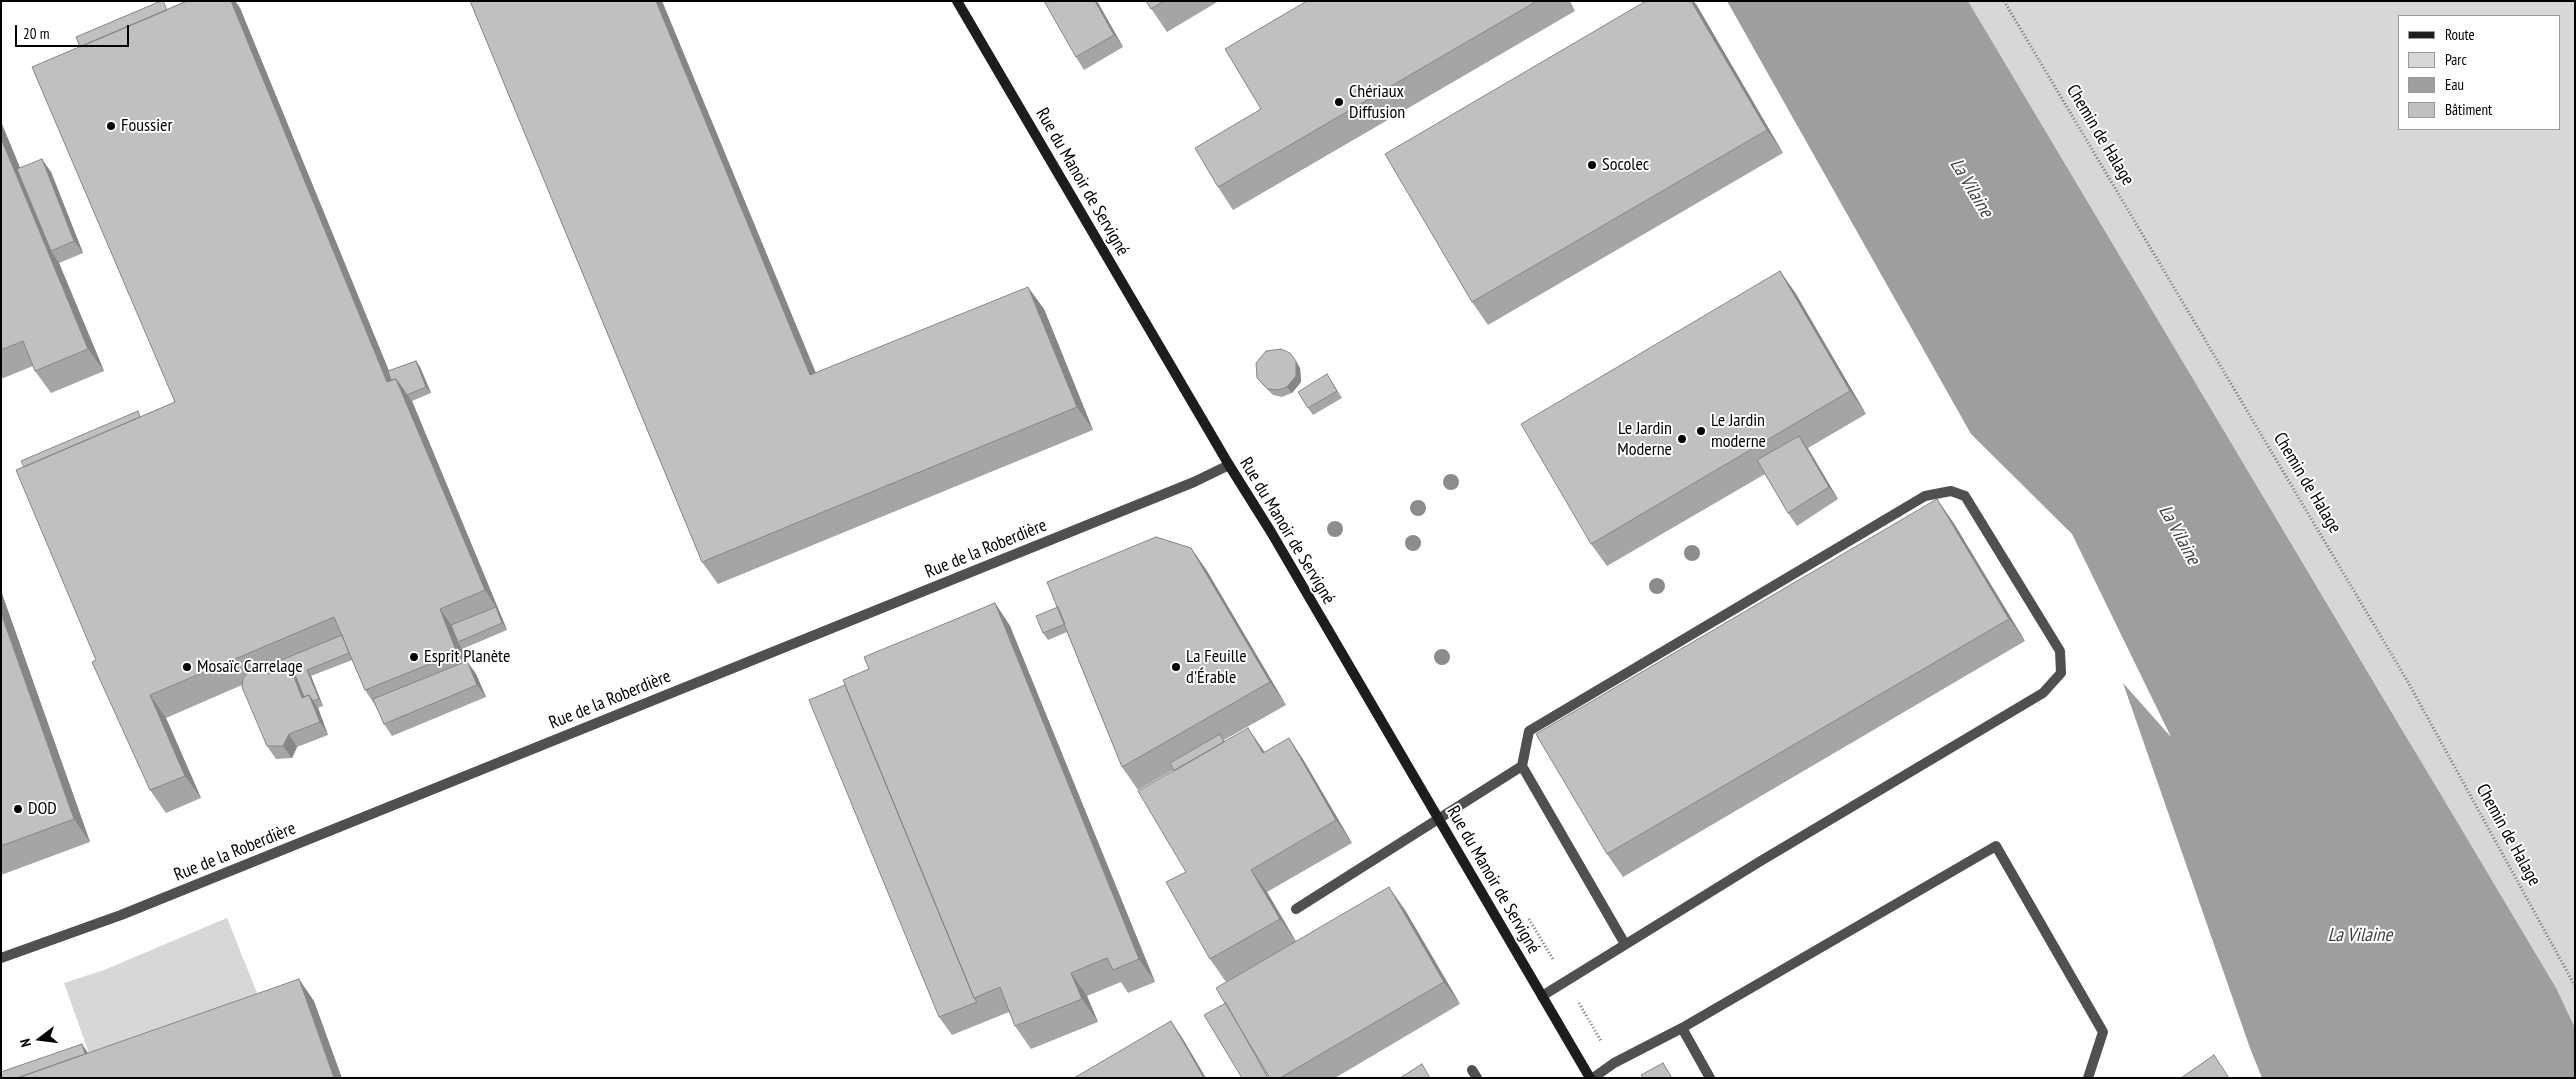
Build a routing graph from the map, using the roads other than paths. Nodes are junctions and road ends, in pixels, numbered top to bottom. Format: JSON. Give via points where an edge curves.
{"nodes":[{"id":1,"x":957,"y":1,"type":"edge"},
{"id":2,"x":1228,"y":465,"type":"junction"},
{"id":3,"x":1522,"y":766,"type":"junction"},
{"id":4,"x":1439,"y":820,"type":"junction"},
{"id":5,"x":1296,"y":909,"type":"dead end"},
{"id":6,"x":1625,"y":944,"type":"junction"},
{"id":7,"x":1,"y":958,"type":"edge"},
{"id":8,"x":1542,"y":996,"type":"junction"},
{"id":9,"x":1682,"y":1028,"type":"junction"},
{"id":10,"x":1591,"y":1078,"type":"edge"},
{"id":11,"x":1710,"y":1078,"type":"edge"},
{"id":12,"x":2088,"y":1078,"type":"edge"}],
"edges":[{"from":1,"to":2,"type":"street","name":"Rue du Manoir de Servigné"},
{"from":2,"to":4,"type":"street","name":"Rue du Manoir de Servigné","via":[[1271,532]]},
{"from":2,"to":7,"type":"street","name":"Rue de la Roberdière","via":[[1194,482],[121,915]]},
{"from":3,"to":4,"type":"street"},
{"from":3,"to":6,"type":"street"},
{"from":3,"to":6,"type":"street","via":[[1530,732],[1925,496],[1950,491],[1965,496],[2060,650],[2061,673],[2043,693]]},
{"from":4,"to":5,"type":"street"},
{"from":4,"to":8,"type":"street","name":"Rue du Manoir de Servigné"},
{"from":6,"to":8,"type":"street"},
{"from":8,"to":10,"type":"street","name":"Rue du Manoir de Servigné"},
{"from":9,"to":10,"type":"street"},
{"from":9,"to":11,"type":"street"},
{"from":9,"to":12,"type":"street","via":[[1996,846],[2103,1032]]}]}
